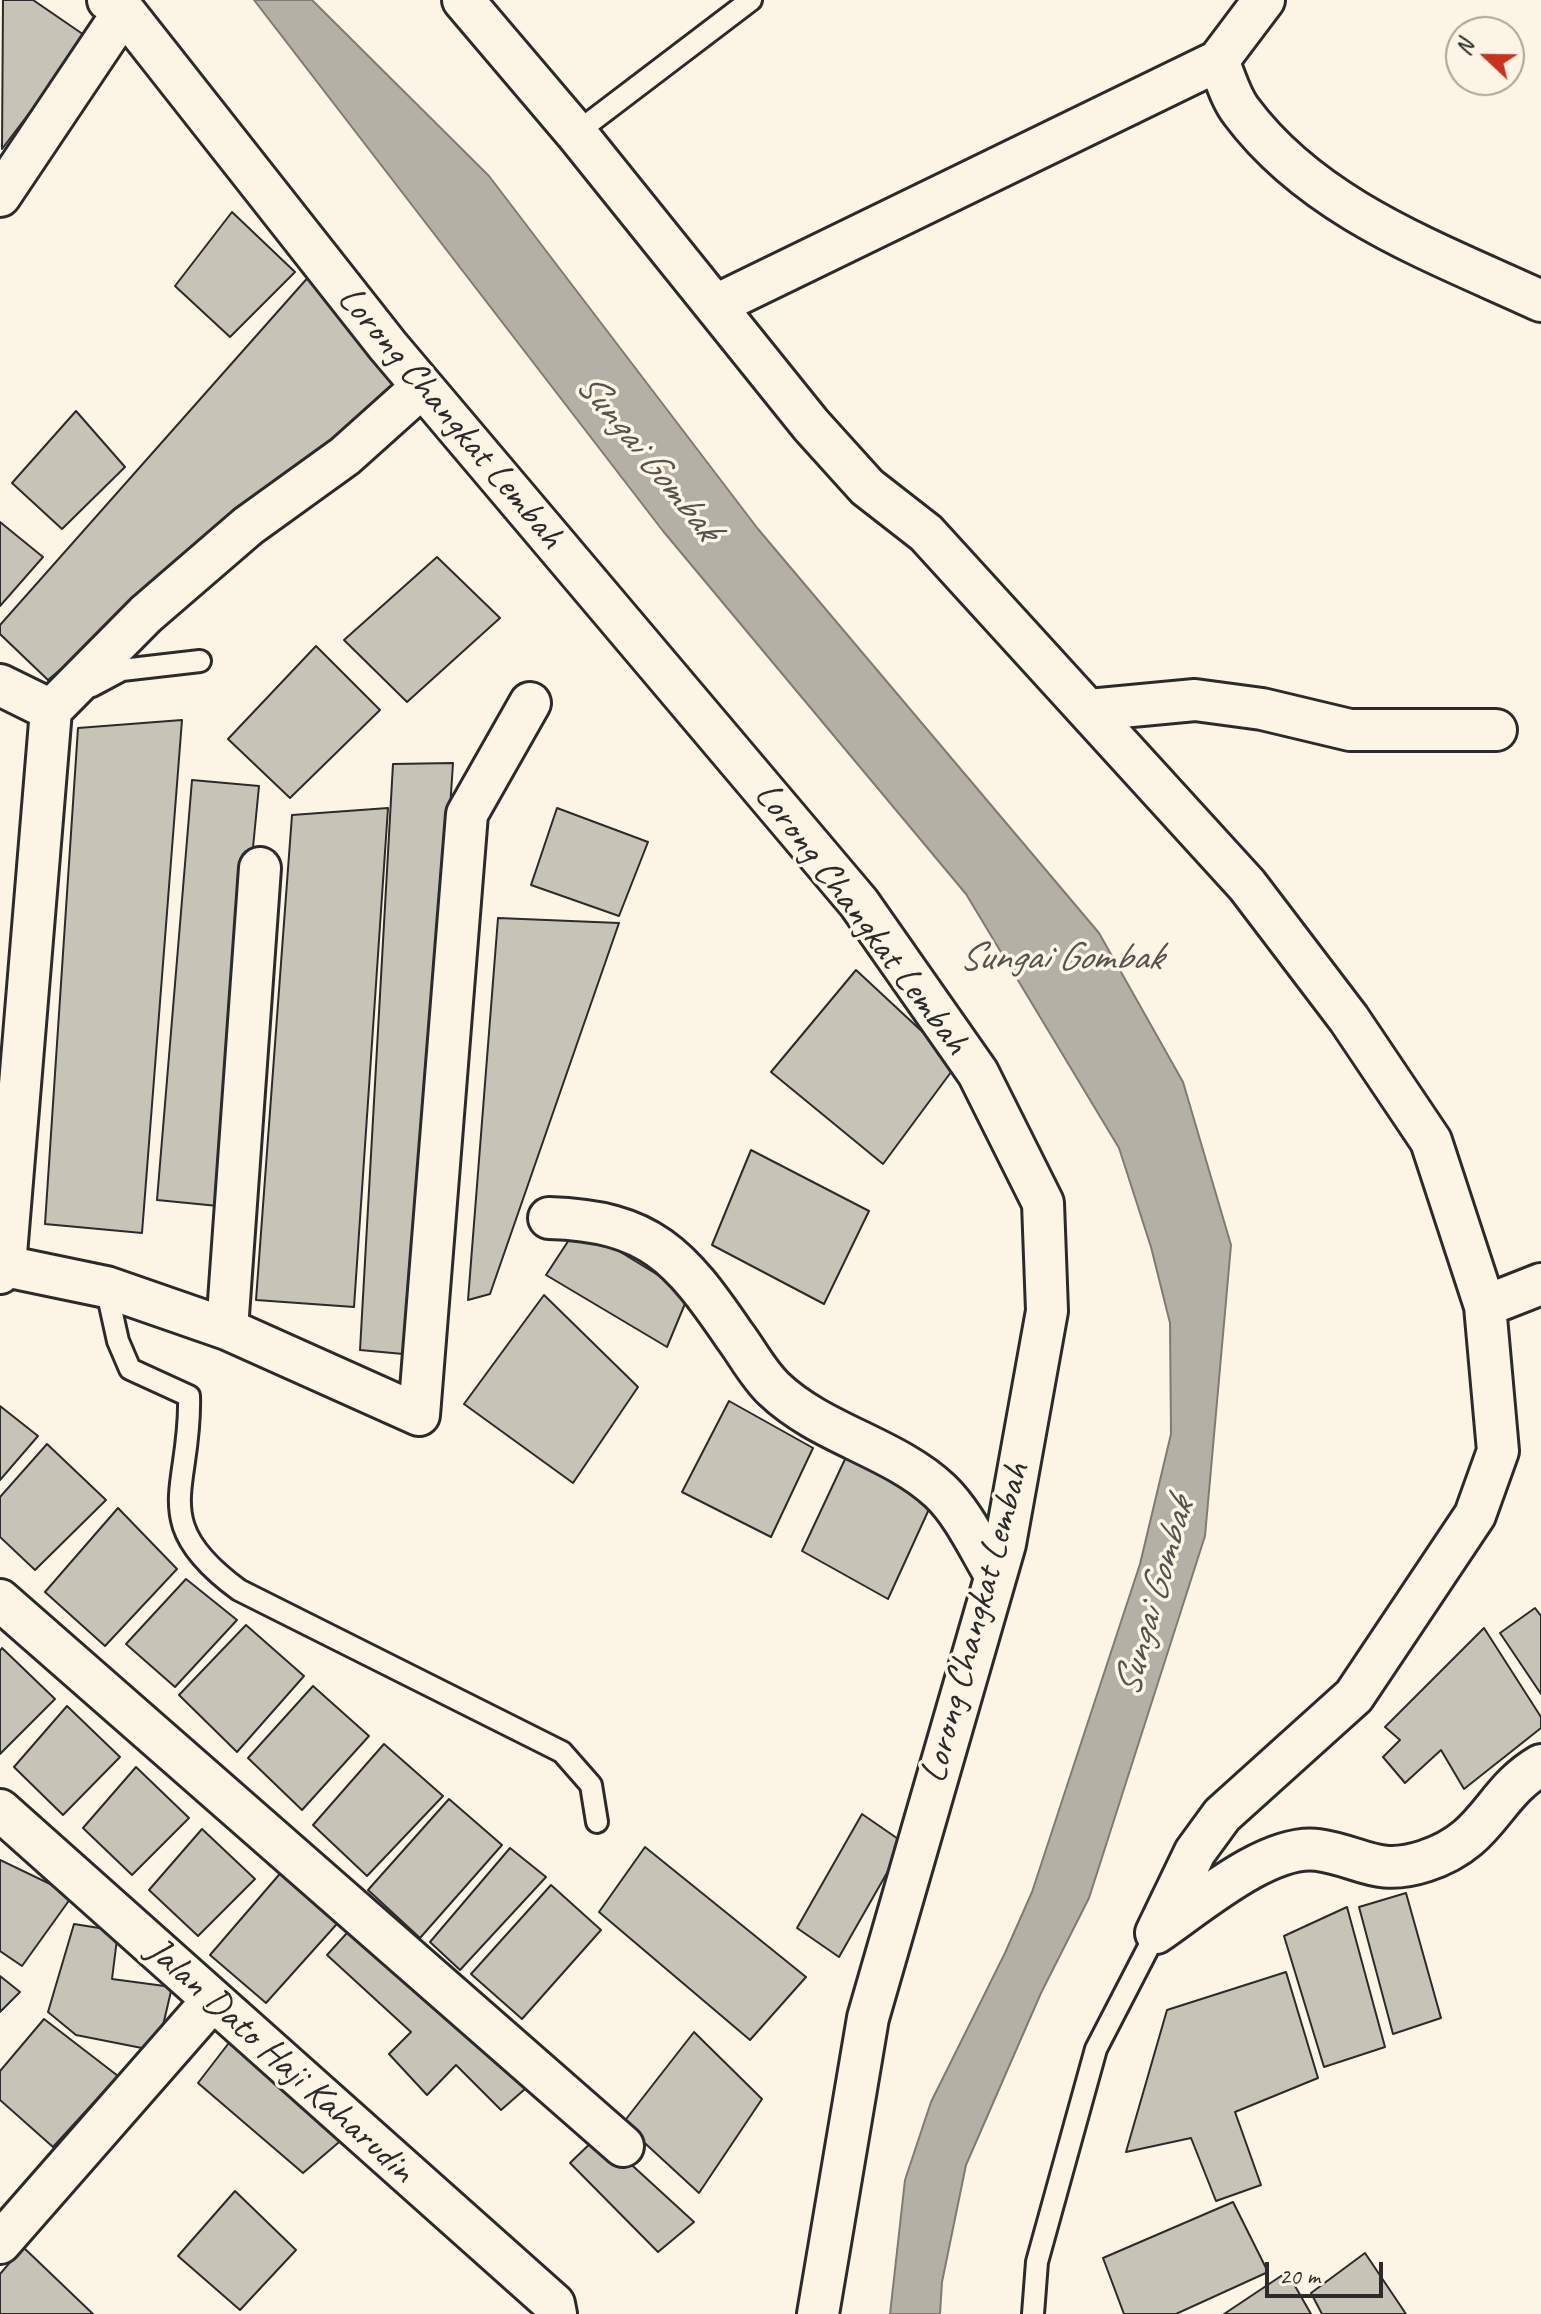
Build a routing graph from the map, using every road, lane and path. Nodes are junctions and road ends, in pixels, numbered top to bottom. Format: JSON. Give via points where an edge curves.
{"nodes":[{"id":1,"x":463,"y":0,"type":"edge"},
{"id":2,"x":751,"y":0,"type":"edge"},
{"id":3,"x":1264,"y":0,"type":"edge"},
{"id":4,"x":116,"y":5,"type":"edge"},
{"id":5,"x":1218,"y":61,"type":"junction"},
{"id":6,"x":576,"y":133,"type":"junction"},
{"id":7,"x":0,"y":196,"type":"edge"},
{"id":8,"x":1541,"y":301,"type":"edge"},
{"id":9,"x":716,"y":305,"type":"junction"},
{"id":10,"x":422,"y":387,"type":"junction"},
{"id":11,"x":200,"y":661,"type":"dead end"},
{"id":12,"x":0,"y":685,"type":"edge"},
{"id":13,"x":530,"y":703,"type":"dead end"},
{"id":14,"x":51,"y":710,"type":"junction"},
{"id":15,"x":1089,"y":710,"type":"junction"},
{"id":16,"x":1496,"y":730,"type":"dead end"},
{"id":17,"x":260,"y":868,"type":"dead end"},
{"id":18,"x":549,"y":1218,"type":"dead end"},
{"id":19,"x":2,"y":1269,"type":"edge"},
{"id":20,"x":1541,"y":1284,"type":"edge"},
{"id":21,"x":106,"y":1287,"type":"junction"},
{"id":22,"x":1485,"y":1306,"type":"junction"},
{"id":23,"x":227,"y":1329,"type":"junction"},
{"id":24,"x":994,"y":1573,"type":"junction"},
{"id":25,"x":0,"y":1600,"type":"edge"},
{"id":26,"x":1541,"y":1765,"type":"edge"},
{"id":27,"x":0,"y":1810,"type":"edge"},
{"id":28,"x":597,"y":1822,"type":"dead end"},
{"id":29,"x":1156,"y":1933,"type":"junction"},
{"id":30,"x":212,"y":2001,"type":"junction"},
{"id":31,"x":623,"y":2146,"type":"dead end"},
{"id":32,"x":0,"y":2243,"type":"edge"},
{"id":33,"x":556,"y":2314,"type":"edge"},
{"id":34,"x":818,"y":2314,"type":"edge"},
{"id":35,"x":1033,"y":2314,"type":"edge"}],
"edges":[{"from":1,"to":6,"type":"street"},
{"from":2,"to":6,"type":"lane"},
{"from":3,"to":5,"type":"street"},
{"from":4,"to":7,"type":"street"},
{"from":4,"to":10,"type":"street","name":"Lorong Changkat Lembah"},
{"from":5,"to":8,"type":"street","via":[[1238,108],[1291,168],[1383,229]]},
{"from":5,"to":9,"type":"street"},
{"from":6,"to":9,"type":"street"},
{"from":9,"to":15,"type":"street","via":[[858,477],[926,533]]},
{"from":10,"to":14,"type":"street","via":[[345,456],[248,526],[146,614]]},
{"from":10,"to":24,"type":"street","name":"Lorong Changkat Lembah","via":[[859,903],[978,1073],[1043,1203],[1047,1311],[1005,1544]]},
{"from":11,"to":14,"type":"lane","via":[[122,670]]},
{"from":12,"to":14,"type":"street"},
{"from":13,"to":23,"type":"street","via":[[467,814],[419,1415]]},
{"from":14,"to":19,"type":"street"},
{"from":15,"to":16,"type":"street","via":[[1195,700],[1350,730]]},
{"from":15,"to":22,"type":"street","via":[[1247,885],[1349,1019],[1431,1141]]},
{"from":17,"to":23,"type":"street"},
{"from":18,"to":24,"type":"street","via":[[591,1219],[662,1247],[705,1293],[774,1389],[930,1482],[955,1508]]},
{"from":19,"to":21,"type":"street"},
{"from":20,"to":22,"type":"street"},
{"from":21,"to":23,"type":"street"},
{"from":21,"to":28,"type":"lane","via":[[130,1369],[189,1396],[190,1429],[179,1473],[182,1530],[207,1567],[239,1590],[562,1752],[591,1785]]},
{"from":22,"to":29,"type":"street","via":[[1498,1451],[1475,1515],[1354,1696],[1222,1815],[1195,1852]]},
{"from":24,"to":34,"type":"street","name":"Lorong Changkat Lembah","via":[[868,2018]]},
{"from":25,"to":31,"type":"street"},
{"from":26,"to":29,"type":"street","via":[[1509,1790],[1469,1840],[1446,1853],[1378,1867],[1316,1849],[1295,1851],[1246,1872]]},
{"from":27,"to":30,"type":"street","name":"Jalan Dato Haji Kaharudin"},
{"from":29,"to":35,"type":"lane","via":[[1096,2049],[1037,2262]]},
{"from":30,"to":32,"type":"street"},
{"from":30,"to":33,"type":"street","name":"Jalan Dato Haji Kaharudin","via":[[554,2304]]}]}
